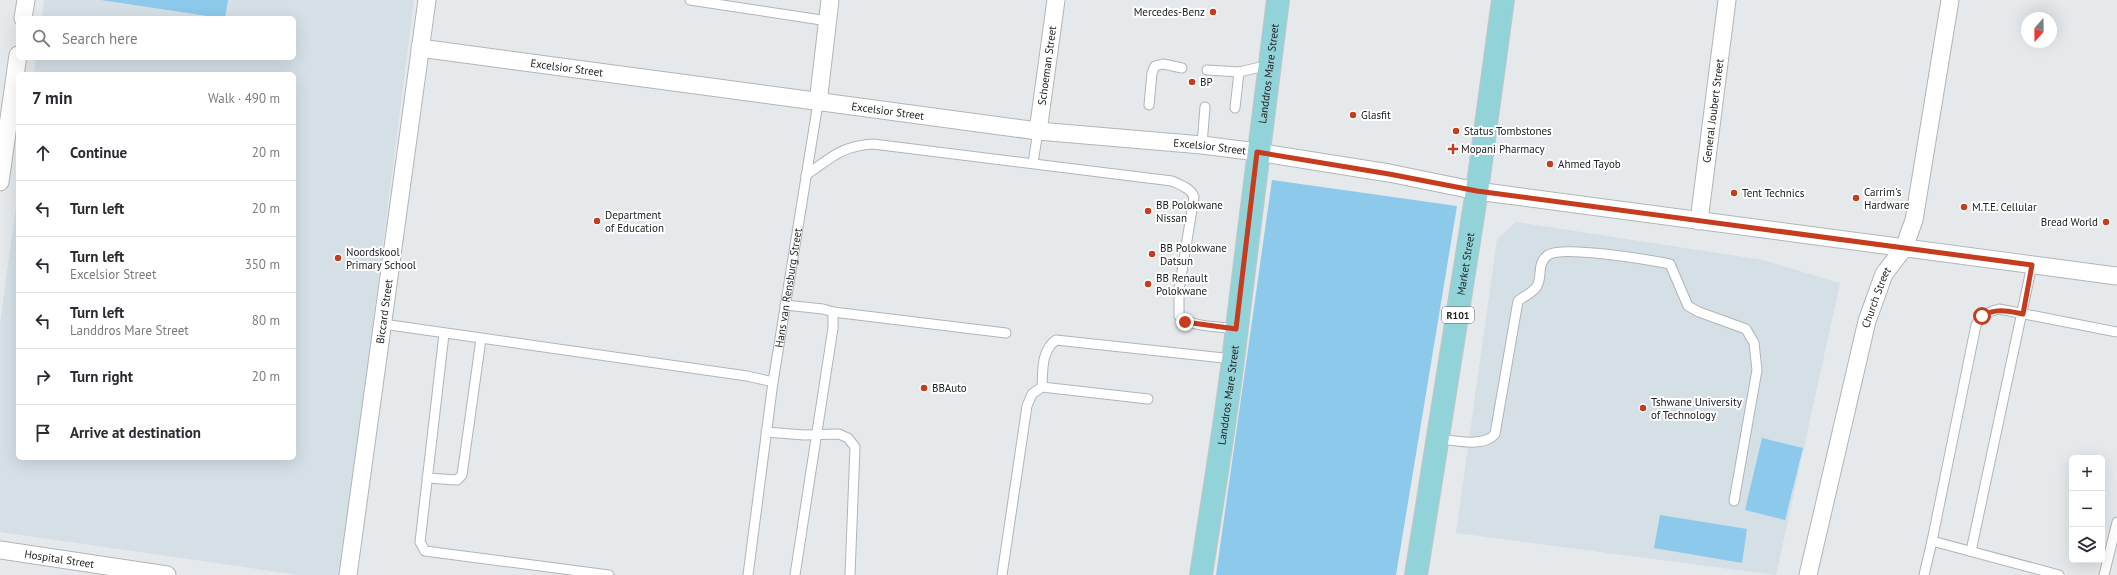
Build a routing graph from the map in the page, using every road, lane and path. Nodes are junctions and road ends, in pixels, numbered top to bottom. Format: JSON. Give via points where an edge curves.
{"nodes":[{"id":1,"x":26,"y":0,"type":"edge"},
{"id":2,"x":427,"y":0,"type":"edge"},
{"id":3,"x":690,"y":0,"type":"edge"},
{"id":4,"x":830,"y":0,"type":"edge"},
{"id":5,"x":1056,"y":0,"type":"edge"},
{"id":6,"x":1278,"y":0,"type":"edge"},
{"id":7,"x":1503,"y":0,"type":"edge"},
{"id":8,"x":1728,"y":0,"type":"edge"},
{"id":9,"x":1950,"y":0,"type":"edge"},
{"id":10,"x":23,"y":16,"type":"edge"},
{"id":11,"x":828,"y":21,"type":"junction"},
{"id":12,"x":420,"y":48,"type":"junction"},
{"id":13,"x":17,"y":60,"type":"edge"},
{"id":14,"x":1269,"y":65,"type":"junction"},
{"id":15,"x":1182,"y":68,"type":"dead end"},
{"id":16,"x":1207,"y":70,"type":"dead end"},
{"id":17,"x":1240,"y":72,"type":"junction"},
{"id":18,"x":818,"y":102,"type":"junction"},
{"id":19,"x":1149,"y":105,"type":"dead end"},
{"id":20,"x":1205,"y":107,"type":"dead end"},
{"id":21,"x":1235,"y":108,"type":"dead end"},
{"id":22,"x":1038,"y":130,"type":"junction"},
{"id":23,"x":1202,"y":145,"type":"junction"},
{"id":24,"x":1257,"y":152,"type":"junction"},
{"id":25,"x":1032,"y":163,"type":"junction"},
{"id":26,"x":806,"y":175,"type":"junction"},
{"id":27,"x":0,"y":182,"type":"edge"},
{"id":28,"x":1477,"y":191,"type":"junction"},
{"id":29,"x":1699,"y":221,"type":"junction"},
{"id":30,"x":1904,"y":248,"type":"junction"},
{"id":31,"x":2032,"y":265,"type":"junction"},
{"id":32,"x":2117,"y":276,"type":"edge"},
{"id":33,"x":785,"y":305,"type":"junction"},
{"id":34,"x":833,"y":312,"type":"junction"},
{"id":35,"x":2023,"y":314,"type":"junction"},
{"id":36,"x":383,"y":324,"type":"junction"},
{"id":37,"x":1236,"y":329,"type":"junction"},
{"id":38,"x":2117,"y":332,"type":"edge"},
{"id":39,"x":1006,"y":333,"type":"dead end"},
{"id":40,"x":444,"y":334,"type":"junction"},
{"id":41,"x":481,"y":339,"type":"junction"},
{"id":42,"x":1233,"y":359,"type":"junction"},
{"id":43,"x":773,"y":382,"type":"junction"},
{"id":44,"x":1042,"y":387,"type":"junction"},
{"id":45,"x":1148,"y":399,"type":"dead end"},
{"id":46,"x":766,"y":432,"type":"junction"},
{"id":47,"x":816,"y":434,"type":"junction"},
{"id":48,"x":1438,"y":438,"type":"junction"},
{"id":49,"x":427,"y":478,"type":"junction"},
{"id":50,"x":1734,"y":501,"type":"dead end"},
{"id":51,"x":2117,"y":522,"type":"edge"},
{"id":52,"x":1932,"y":541,"type":"junction"},
{"id":53,"x":0,"y":550,"type":"edge"},
{"id":54,"x":1971,"y":551,"type":"junction"},
{"id":55,"x":167,"y":575,"type":"edge"},
{"id":56,"x":348,"y":575,"type":"edge"},
{"id":57,"x":609,"y":575,"type":"edge"},
{"id":58,"x":748,"y":575,"type":"edge"},
{"id":59,"x":795,"y":575,"type":"edge"},
{"id":60,"x":850,"y":575,"type":"edge"},
{"id":61,"x":1002,"y":575,"type":"edge"},
{"id":62,"x":1201,"y":575,"type":"edge"},
{"id":63,"x":1416,"y":575,"type":"edge"},
{"id":64,"x":1808,"y":575,"type":"edge"},
{"id":65,"x":1924,"y":575,"type":"edge"},
{"id":66,"x":2059,"y":575,"type":"edge"},
{"id":67,"x":2104,"y":575,"type":"edge"}],
"edges":[{"from":1,"to":10,"type":"street"},
{"from":2,"to":12,"type":"street","name":"Biccard Street"},
{"from":3,"to":11,"type":"lane"},
{"from":4,"to":11,"type":"street","name":"Hans van Rensburg Street"},
{"from":5,"to":22,"type":"street","name":"Schoeman Street"},
{"from":6,"to":14,"type":"main road","name":"Landdros Mare Street"},
{"from":7,"to":28,"type":"main road","name":"Market Street","number":"R101"},
{"from":8,"to":29,"type":"street","name":"General Joubert Street"},
{"from":9,"to":30,"type":"street","name":"Church Street","via":[[1920,195]]},
{"from":11,"to":18,"type":"street","name":"Hans van Rensburg Street"},
{"from":12,"to":18,"type":"street","name":"Excelsior Street"},
{"from":12,"to":36,"type":"street","name":"Biccard Street"},
{"from":13,"to":27,"type":"street"},
{"from":14,"to":17,"type":"lane"},
{"from":14,"to":24,"type":"main road","name":"Landdros Mare Street"},
{"from":15,"to":19,"type":"lane","via":[[1163,64],[1155,66]]},
{"from":16,"to":17,"type":"lane"},
{"from":17,"to":21,"type":"lane"},
{"from":18,"to":22,"type":"street","name":"Excelsior Street"},
{"from":18,"to":26,"type":"lane","name":"Hans van Rensburg Street"},
{"from":20,"to":23,"type":"lane"},
{"from":22,"to":23,"type":"street","name":"Excelsior Street"},
{"from":22,"to":25,"type":"lane"},
{"from":23,"to":24,"type":"street","name":"Excelsior Street"},
{"from":24,"to":28,"type":"street","name":"Excelsior Street"},
{"from":24,"to":37,"type":"main road","name":"Landdros Mare Street"},
{"from":25,"to":26,"type":"lane","via":[[867,145],[844,149]]},
{"from":25,"to":37,"type":"lane","via":[[1172,181],[1192,192],[1194,197],[1178,302],[1179,316],[1185,322]]},
{"from":26,"to":33,"type":"lane","name":"Hans van Rensburg Street"},
{"from":28,"to":29,"type":"street","name":"Excelsior Street"},
{"from":28,"to":48,"type":"main road","name":"Market Street","number":"R101"},
{"from":29,"to":30,"type":"street","name":"Excelsior Street"},
{"from":30,"to":31,"type":"street","name":"Excelsior Street"},
{"from":30,"to":64,"type":"street","name":"Church Street","via":[[1884,274],[1867,321]]},
{"from":31,"to":32,"type":"street","name":"Excelsior Street"},
{"from":31,"to":35,"type":"lane"},
{"from":33,"to":34,"type":"lane"},
{"from":33,"to":43,"type":"lane","name":"Hans van Rensburg Street"},
{"from":34,"to":39,"type":"lane"},
{"from":34,"to":47,"type":"lane"},
{"from":35,"to":38,"type":"lane"},
{"from":35,"to":52,"type":"lane","via":[[1999,310],[1989,312],[1982,316],[1976,325]]},
{"from":35,"to":54,"type":"lane"},
{"from":36,"to":40,"type":"lane"},
{"from":36,"to":56,"type":"street","name":"Biccard Street"},
{"from":37,"to":42,"type":"main road","name":"Landdros Mare Street"},
{"from":40,"to":41,"type":"lane"},
{"from":40,"to":49,"type":"lane"},
{"from":41,"to":43,"type":"lane","via":[[747,376]]},
{"from":41,"to":49,"type":"lane","via":[[462,475],[457,480]]},
{"from":42,"to":44,"type":"lane","via":[[1056,340],[1049,344],[1045,353]]},
{"from":42,"to":62,"type":"main road","name":"Landdros Mare Street"},
{"from":43,"to":46,"type":"lane","name":"Hans van Rensburg Street"},
{"from":44,"to":45,"type":"lane"},
{"from":44,"to":61,"type":"lane","via":[[1032,394],[1027,406]]},
{"from":46,"to":47,"type":"lane"},
{"from":46,"to":58,"type":"lane","name":"Hans van Rensburg Street"},
{"from":47,"to":59,"type":"lane"},
{"from":47,"to":60,"type":"lane","via":[[839,434],[848,438],[855,447]]},
{"from":48,"to":50,"type":"lane","via":[[1481,442],[1489,440],[1495,434],[1518,301],[1538,285],[1540,263],[1548,255],[1557,251],[1571,252],[1646,259],[1670,264],[1688,306],[1746,329],[1754,342],[1757,370]]},
{"from":48,"to":63,"type":"main road","name":"Market Street","number":"R101"},
{"from":49,"to":57,"type":"lane","via":[[420,542],[425,551]]},
{"from":51,"to":67,"type":"lane"},
{"from":52,"to":54,"type":"lane"},
{"from":52,"to":65,"type":"lane"},
{"from":53,"to":55,"type":"street","name":"Hospital Street"},
{"from":54,"to":66,"type":"lane"}]}
